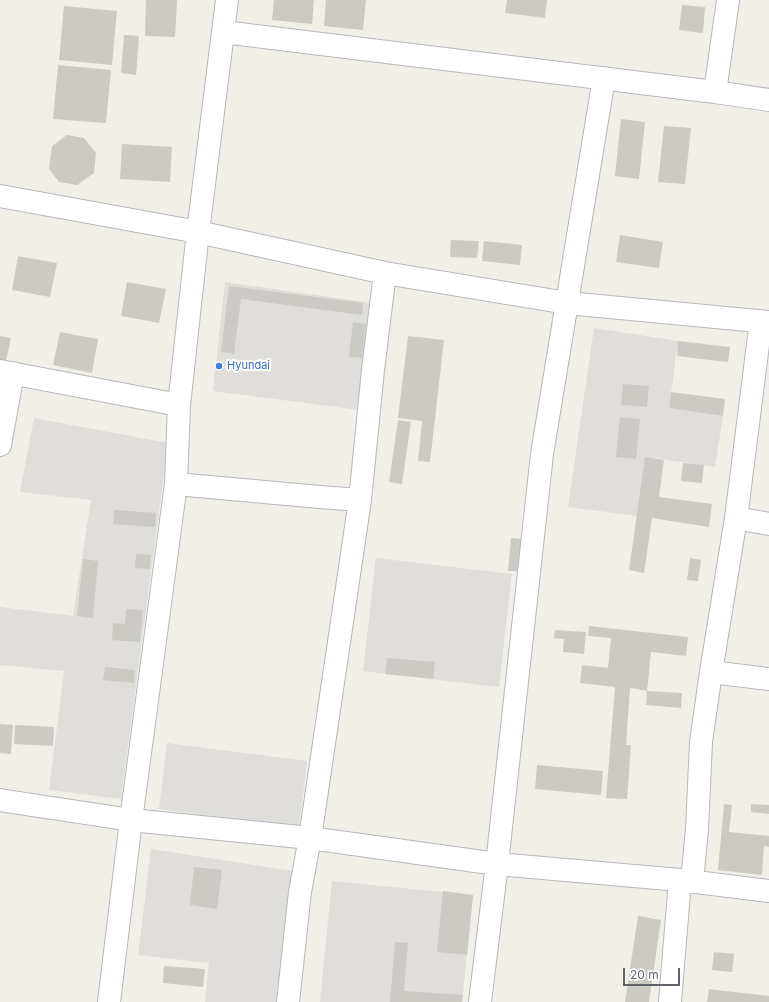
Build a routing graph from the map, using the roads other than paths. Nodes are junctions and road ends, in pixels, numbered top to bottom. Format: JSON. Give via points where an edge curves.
{"nodes":[{"id":1,"x":227,"y":0,"type":"edge"},
{"id":2,"x":728,"y":0,"type":"edge"},
{"id":3,"x":223,"y":32,"type":"junction"},
{"id":4,"x":604,"y":78,"type":"junction"},
{"id":5,"x":715,"y":92,"type":"junction"},
{"id":6,"x":769,"y":100,"type":"edge"},
{"id":7,"x":0,"y":196,"type":"edge"},
{"id":8,"x":198,"y":232,"type":"junction"},
{"id":9,"x":386,"y":273,"type":"junction"},
{"id":10,"x":567,"y":302,"type":"junction"},
{"id":11,"x":765,"y":322,"type":"edge"},
{"id":12,"x":6,"y":372,"type":"edge"},
{"id":13,"x":179,"y":406,"type":"junction"},
{"id":14,"x":0,"y":445,"type":"edge"},
{"id":15,"x":176,"y":484,"type":"junction"},
{"id":16,"x":360,"y":500,"type":"junction"},
{"id":17,"x":736,"y":518,"type":"junction"},
{"id":18,"x":769,"y":524,"type":"edge"},
{"id":19,"x":711,"y":672,"type":"junction"},
{"id":20,"x":769,"y":679,"type":"edge"},
{"id":21,"x":0,"y":800,"type":"edge"},
{"id":22,"x":131,"y":820,"type":"junction"},
{"id":23,"x":310,"y":838,"type":"junction"},
{"id":24,"x":497,"y":864,"type":"junction"},
{"id":25,"x":686,"y":881,"type":"junction"},
{"id":26,"x":769,"y":891,"type":"edge"},
{"id":27,"x":110,"y":1002,"type":"edge"},
{"id":28,"x":288,"y":1002,"type":"edge"},
{"id":29,"x":480,"y":1002,"type":"edge"},
{"id":30,"x":670,"y":1002,"type":"edge"}],
"edges":[{"from":1,"to":3,"type":"street"},
{"from":2,"to":5,"type":"street"},
{"from":3,"to":4,"type":"street"},
{"from":3,"to":8,"type":"street"},
{"from":4,"to":5,"type":"street"},
{"from":4,"to":10,"type":"street"},
{"from":5,"to":6,"type":"street"},
{"from":7,"to":8,"type":"street"},
{"from":8,"to":9,"type":"street"},
{"from":8,"to":13,"type":"street"},
{"from":9,"to":10,"type":"street"},
{"from":9,"to":16,"type":"street"},
{"from":10,"to":11,"type":"street"},
{"from":10,"to":24,"type":"street","via":[[542,454]]},
{"from":11,"to":17,"type":"street"},
{"from":12,"to":13,"type":"street"},
{"from":12,"to":14,"type":"street"},
{"from":13,"to":15,"type":"street"},
{"from":15,"to":16,"type":"street"},
{"from":15,"to":22,"type":"street"},
{"from":16,"to":23,"type":"street"},
{"from":17,"to":18,"type":"street"},
{"from":17,"to":19,"type":"street"},
{"from":19,"to":20,"type":"street"},
{"from":19,"to":25,"type":"street","via":[[701,742],[696,829]]},
{"from":21,"to":22,"type":"street"},
{"from":22,"to":23,"type":"street"},
{"from":22,"to":27,"type":"street"},
{"from":23,"to":24,"type":"street"},
{"from":23,"to":28,"type":"street","via":[[300,892]]},
{"from":24,"to":25,"type":"street"},
{"from":24,"to":29,"type":"street"},
{"from":25,"to":26,"type":"street"},
{"from":25,"to":30,"type":"street"}]}
